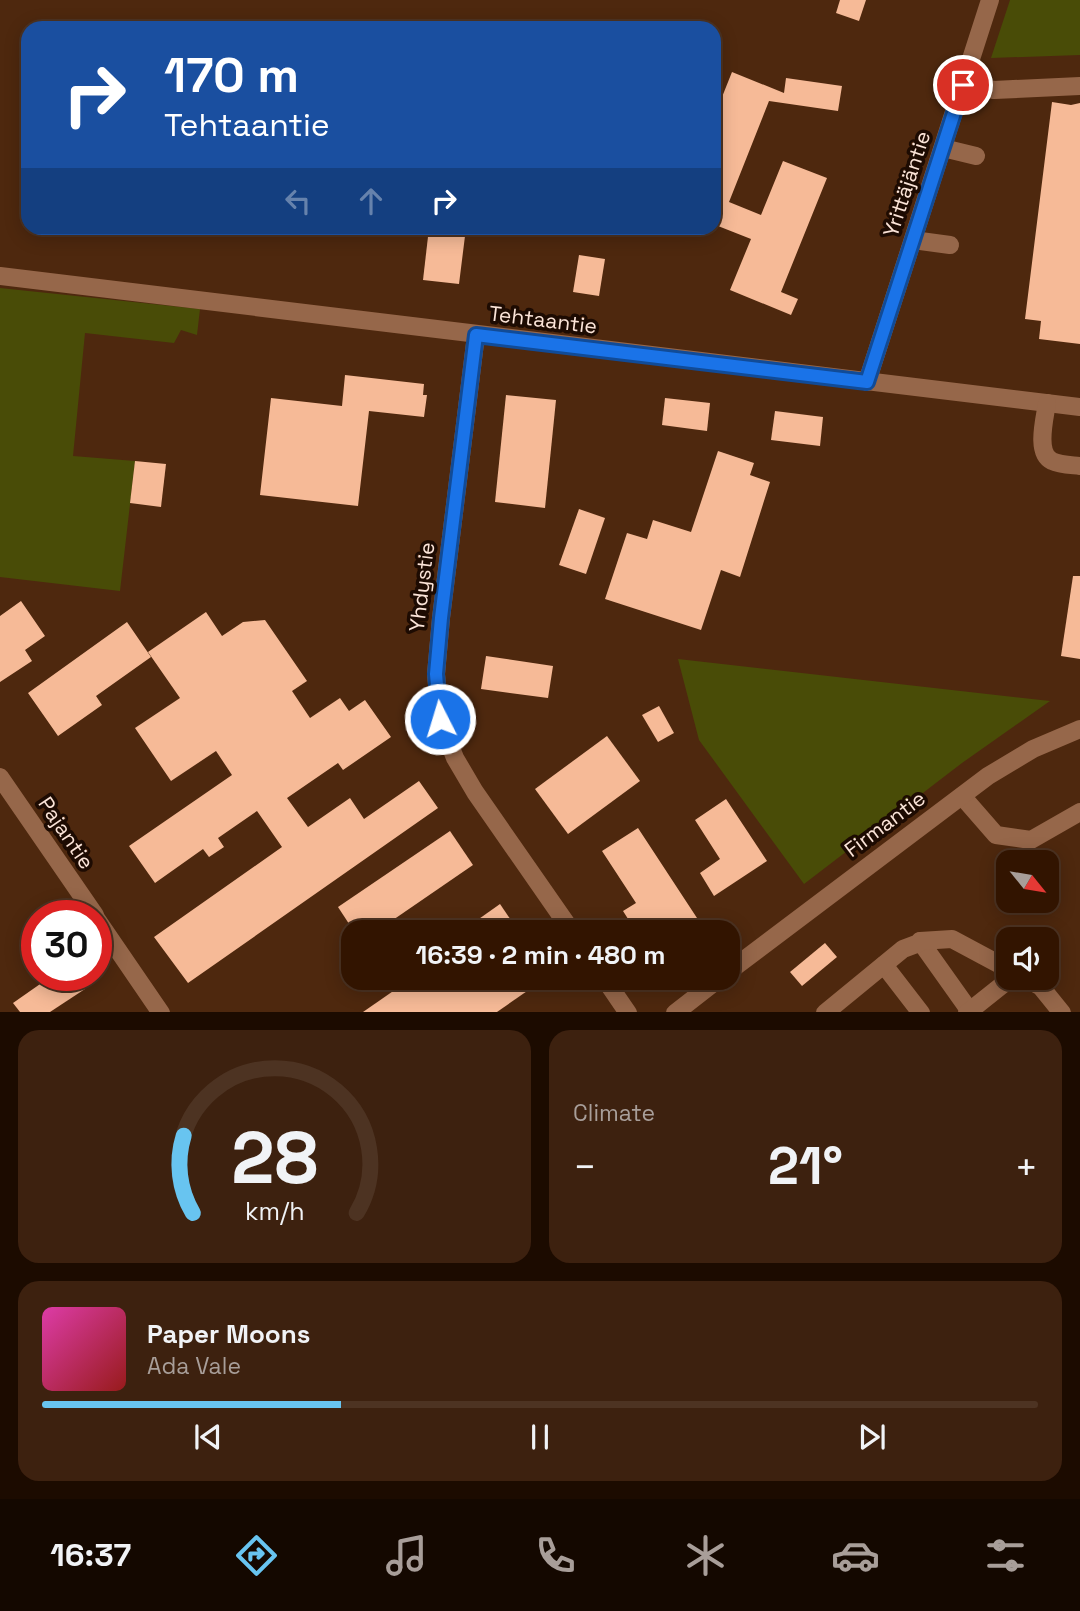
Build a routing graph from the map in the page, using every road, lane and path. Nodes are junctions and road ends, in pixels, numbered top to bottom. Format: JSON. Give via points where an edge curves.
{"nodes":[{"id":1,"x":990,"y":0,"type":"edge"},
{"id":2,"x":963,"y":85,"type":"junction"},
{"id":3,"x":1080,"y":86,"type":"edge"},
{"id":4,"x":943,"y":148,"type":"junction"},
{"id":5,"x":976,"y":156,"type":"dead end"},
{"id":6,"x":913,"y":240,"type":"junction"},
{"id":7,"x":950,"y":245,"type":"dead end"},
{"id":8,"x":0,"y":276,"type":"edge"},
{"id":9,"x":476,"y":335,"type":"junction"},
{"id":10,"x":867,"y":382,"type":"junction"},
{"id":11,"x":1047,"y":403,"type":"junction"},
{"id":12,"x":1080,"y":407,"type":"edge"},
{"id":13,"x":1080,"y":466,"type":"edge"},
{"id":14,"x":1080,"y":729,"type":"edge"},
{"id":15,"x":0,"y":776,"type":"edge"},
{"id":16,"x":962,"y":796,"type":"junction"},
{"id":17,"x":1080,"y":812,"type":"edge"},
{"id":18,"x":84,"y":900,"type":"edge"},
{"id":19,"x":564,"y":920,"type":"edge"},
{"id":20,"x":112,"y":941,"type":"edge"},
{"id":21,"x":919,"y":941,"type":"junction"},
{"id":22,"x":740,"y":963,"type":"edge"},
{"id":23,"x":996,"y":963,"type":"edge"},
{"id":24,"x":884,"y":965,"type":"junction"},
{"id":25,"x":612,"y":990,"type":"edge"},
{"id":26,"x":705,"y":990,"type":"edge"},
{"id":27,"x":996,"y":990,"type":"edge"},
{"id":28,"x":1043,"y":990,"type":"edge"},
{"id":29,"x":968,"y":1011,"type":"edge"},
{"id":30,"x":160,"y":1012,"type":"edge"},
{"id":31,"x":627,"y":1012,"type":"edge"},
{"id":32,"x":677,"y":1012,"type":"edge"},
{"id":33,"x":826,"y":1012,"type":"edge"},
{"id":34,"x":920,"y":1012,"type":"edge"},
{"id":35,"x":1061,"y":1012,"type":"edge"}],
"edges":[{"from":1,"to":2,"type":"street","name":"Yrittäjäntie"},
{"from":2,"to":3,"type":"street","via":[[994,90]]},
{"from":2,"to":4,"type":"street","name":"Yrittäjäntie"},
{"from":4,"to":5,"type":"street"},
{"from":4,"to":6,"type":"street","name":"Yrittäjäntie"},
{"from":6,"to":7,"type":"street"},
{"from":6,"to":10,"type":"street","name":"Yrittäjäntie"},
{"from":8,"to":9,"type":"street","name":"Tehtaantie"},
{"from":9,"to":10,"type":"street","name":"Tehtaantie"},
{"from":9,"to":19,"type":"street","name":"Yhdystie","via":[[441,618],[436,674],[440,719],[454,758]]},
{"from":10,"to":11,"type":"street","name":"Tehtaantie"},
{"from":11,"to":12,"type":"street","name":"Tehtaantie"},
{"from":11,"to":13,"type":"street","via":[[1045,456]]},
{"from":14,"to":16,"type":"street","name":"Firmantie","via":[[1033,749]]},
{"from":15,"to":18,"type":"street","name":"Pajantie"},
{"from":16,"to":17,"type":"street","via":[[996,835],[1031,841]]},
{"from":16,"to":22,"type":"street","name":"Firmantie"},
{"from":20,"to":30,"type":"street","name":"Pajantie"},
{"from":21,"to":23,"type":"street","via":[[952,939]]},
{"from":21,"to":24,"type":"street"},
{"from":21,"to":29,"type":"street"},
{"from":24,"to":33,"type":"street"},
{"from":24,"to":34,"type":"street"},
{"from":25,"to":31,"type":"street"},
{"from":26,"to":32,"type":"street"},
{"from":27,"to":29,"type":"street"},
{"from":28,"to":35,"type":"street"}]}
